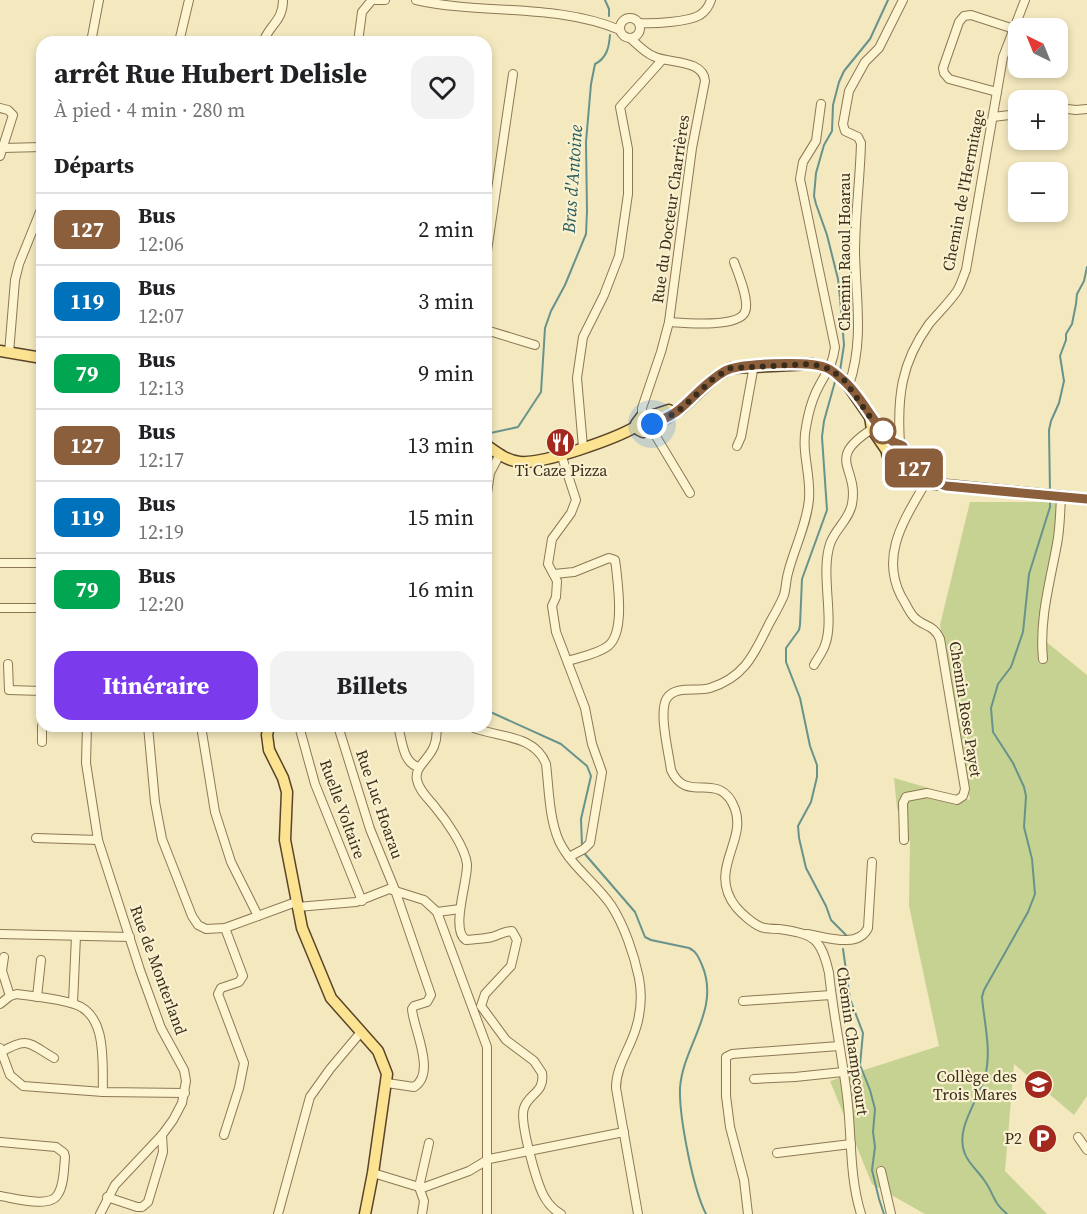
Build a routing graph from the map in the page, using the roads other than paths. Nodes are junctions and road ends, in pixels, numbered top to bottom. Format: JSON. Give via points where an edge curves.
{"nodes":[{"id":1,"x":99,"y":0,"type":"edge"},
{"id":2,"x":189,"y":0,"type":"edge"},
{"id":3,"x":283,"y":0,"type":"edge"},
{"id":4,"x":374,"y":0,"type":"edge"},
{"id":5,"x":385,"y":0,"type":"edge"},
{"id":6,"x":416,"y":0,"type":"edge"},
{"id":7,"x":711,"y":0,"type":"edge"},
{"id":8,"x":903,"y":0,"type":"edge"},
{"id":9,"x":1024,"y":0,"type":"edge"},
{"id":10,"x":1018,"y":18,"type":"edge"},
{"id":11,"x":621,"y":27,"type":"junction"},
{"id":12,"x":1008,"y":27,"type":"edge"},
{"id":13,"x":636,"y":31,"type":"junction"},
{"id":14,"x":92,"y":36,"type":"edge"},
{"id":15,"x":180,"y":36,"type":"edge"},
{"id":16,"x":265,"y":36,"type":"edge"},
{"id":17,"x":359,"y":36,"type":"edge"},
{"id":18,"x":1008,"y":44,"type":"edge"},
{"id":19,"x":662,"y":60,"type":"junction"},
{"id":20,"x":513,"y":74,"type":"dead end"},
{"id":21,"x":997,"y":92,"type":"junction"},
{"id":22,"x":821,"y":104,"type":"dead end"},
{"id":23,"x":0,"y":108,"type":"edge"},
{"id":24,"x":1068,"y":109,"type":"edge"},
{"id":25,"x":1087,"y":109,"type":"edge"},
{"id":26,"x":1008,"y":115,"type":"edge"},
{"id":27,"x":993,"y":117,"type":"junction"},
{"id":28,"x":36,"y":148,"type":"edge"},
{"id":29,"x":2,"y":152,"type":"edge"},
{"id":30,"x":492,"y":217,"type":"edge"},
{"id":31,"x":36,"y":222,"type":"edge"},
{"id":32,"x":734,"y":262,"type":"dead end"},
{"id":33,"x":669,"y":322,"type":"junction"},
{"id":34,"x":492,"y":332,"type":"edge"},
{"id":35,"x":535,"y":345,"type":"dead end"},
{"id":36,"x":5,"y":352,"type":"edge"},
{"id":37,"x":36,"y":357,"type":"edge"},
{"id":38,"x":754,"y":365,"type":"junction"},
{"id":39,"x":832,"y":371,"type":"junction"},
{"id":40,"x":847,"y":383,"type":"junction"},
{"id":41,"x":870,"y":417,"type":"junction"},
{"id":42,"x":645,"y":424,"type":"junction"},
{"id":43,"x":872,"y":429,"type":"junction"},
{"id":44,"x":737,"y":446,"type":"dead end"},
{"id":45,"x":583,"y":447,"type":"junction"},
{"id":46,"x":492,"y":449,"type":"edge"},
{"id":47,"x":896,"y":451,"type":"junction"},
{"id":48,"x":561,"y":453,"type":"junction"},
{"id":49,"x":500,"y":454,"type":"junction"},
{"id":50,"x":492,"y":469,"type":"edge"},
{"id":51,"x":929,"y":480,"type":"junction"},
{"id":52,"x":690,"y":493,"type":"dead end"},
{"id":53,"x":1059,"y":497,"type":"junction"},
{"id":54,"x":1087,"y":499,"type":"edge"},
{"id":55,"x":0,"y":563,"type":"edge"},
{"id":56,"x":36,"y":563,"type":"edge"},
{"id":57,"x":554,"y":574,"type":"junction"},
{"id":58,"x":0,"y":608,"type":"edge"},
{"id":59,"x":36,"y":608,"type":"edge"},
{"id":60,"x":1043,"y":659,"type":"dead end"},
{"id":61,"x":568,"y":661,"type":"junction"},
{"id":62,"x":9,"y":664,"type":"dead end"},
{"id":63,"x":814,"y":665,"type":"dead end"},
{"id":64,"x":36,"y":691,"type":"edge"},
{"id":65,"x":42,"y":732,"type":"edge"},
{"id":66,"x":87,"y":732,"type":"edge"},
{"id":67,"x":148,"y":732,"type":"edge"},
{"id":68,"x":202,"y":732,"type":"edge"},
{"id":69,"x":268,"y":732,"type":"edge"},
{"id":70,"x":301,"y":732,"type":"edge"},
{"id":71,"x":341,"y":732,"type":"edge"},
{"id":72,"x":400,"y":732,"type":"edge"},
{"id":73,"x":437,"y":732,"type":"edge"},
{"id":74,"x":490,"y":732,"type":"edge"},
{"id":75,"x":42,"y":742,"type":"dead end"},
{"id":76,"x":419,"y":767,"type":"junction"},
{"id":77,"x":36,"y":838,"type":"dead end"},
{"id":78,"x":98,"y":840,"type":"junction"},
{"id":79,"x":904,"y":840,"type":"dead end"},
{"id":80,"x":569,"y":857,"type":"junction"},
{"id":81,"x":872,"y":862,"type":"dead end"},
{"id":82,"x":395,"y":890,"type":"junction"},
{"id":83,"x":362,"y":901,"type":"junction"},
{"id":84,"x":297,"y":905,"type":"junction"},
{"id":85,"x":460,"y":909,"type":"junction"},
{"id":86,"x":437,"y":912,"type":"junction"},
{"id":87,"x":258,"y":916,"type":"junction"},
{"id":88,"x":225,"y":928,"type":"junction"},
{"id":89,"x":0,"y":934,"type":"edge"},
{"id":90,"x":807,"y":934,"type":"junction"},
{"id":91,"x":76,"y":936,"type":"junction"},
{"id":92,"x":130,"y":937,"type":"junction"},
{"id":93,"x":4,"y":957,"type":"dead end"},
{"id":94,"x":41,"y":960,"type":"dead end"},
{"id":95,"x":831,"y":995,"type":"junction"},
{"id":96,"x":10,"y":996,"type":"junction"},
{"id":97,"x":37,"y":997,"type":"junction"},
{"id":98,"x":743,"y":1001,"type":"dead end"},
{"id":99,"x":73,"y":1003,"type":"junction"},
{"id":100,"x":0,"y":1004,"type":"edge"},
{"id":101,"x":362,"y":1032,"type":"junction"},
{"id":102,"x":839,"y":1046,"type":"junction"},
{"id":103,"x":1,"y":1050,"type":"edge"},
{"id":104,"x":54,"y":1058,"type":"dead end"},
{"id":105,"x":843,"y":1072,"type":"junction"},
{"id":106,"x":754,"y":1079,"type":"dead end"},
{"id":107,"x":387,"y":1083,"type":"junction"},
{"id":108,"x":103,"y":1092,"type":"junction"},
{"id":109,"x":185,"y":1093,"type":"junction"},
{"id":110,"x":624,"y":1132,"type":"junction"},
{"id":111,"x":162,"y":1135,"type":"junction"},
{"id":112,"x":224,"y":1135,"type":"dead end"},
{"id":113,"x":1078,"y":1137,"type":"dead end"},
{"id":114,"x":0,"y":1142,"type":"edge"},
{"id":115,"x":429,"y":1143,"type":"dead end"},
{"id":116,"x":851,"y":1144,"type":"junction"},
{"id":117,"x":530,"y":1150,"type":"junction"},
{"id":118,"x":1087,"y":1150,"type":"edge"},
{"id":119,"x":777,"y":1153,"type":"dead end"},
{"id":120,"x":489,"y":1159,"type":"junction"},
{"id":121,"x":881,"y":1171,"type":"dead end"},
{"id":122,"x":373,"y":1173,"type":"junction"},
{"id":123,"x":419,"y":1187,"type":"junction"},
{"id":124,"x":0,"y":1196,"type":"edge"},
{"id":125,"x":107,"y":1197,"type":"junction"},
{"id":126,"x":100,"y":1214,"type":"edge"},
{"id":127,"x":278,"y":1214,"type":"edge"},
{"id":128,"x":364,"y":1214,"type":"edge"},
{"id":129,"x":422,"y":1214,"type":"edge"},
{"id":130,"x":488,"y":1214,"type":"edge"},
{"id":131,"x":561,"y":1214,"type":"edge"},
{"id":132,"x":638,"y":1214,"type":"edge"},
{"id":133,"x":748,"y":1214,"type":"edge"},
{"id":134,"x":861,"y":1214,"type":"edge"},
{"id":135,"x":891,"y":1214,"type":"edge"}],
"edges":[{"from":1,"to":14,"type":"street"},
{"from":2,"to":15,"type":"street"},
{"from":3,"to":16,"type":"street","via":[[283,11]]},
{"from":4,"to":5,"type":"street"},
{"from":4,"to":17,"type":"street","via":[[362,12]]},
{"from":6,"to":11,"type":"street","via":[[575,16]]},
{"from":7,"to":13,"type":"street","via":[[698,16],[649,24]]},
{"from":8,"to":40,"type":"street","name":"Chemin Raoul Hoarau","via":[[879,48],[865,62],[849,91],[843,124],[845,131],[861,143],[855,252],[859,324],[856,365]]},
{"from":9,"to":10,"type":"street","name":"Chemin de l'Hermitage"},
{"from":11,"to":13,"type":"street","via":[[623,34]]},
{"from":11,"to":13,"type":"street","via":[[628,18],[634,19]]},
{"from":12,"to":21,"type":"street","via":[[964,16],[943,68],[950,80]]},
{"from":13,"to":19,"type":"street","name":"Rue du Docteur Charrières","via":[[639,46]]},
{"from":18,"to":21,"type":"street","name":"Chemin de l'Hermitage"},
{"from":19,"to":33,"type":"street","name":"Rue du Docteur Charrières","via":[[697,67],[705,76]]},
{"from":19,"to":45,"type":"street","via":[[620,107],[628,149],[628,194],[619,256],[583,337],[577,378]]},
{"from":20,"to":30,"type":"street"},
{"from":21,"to":27,"type":"street","name":"Chemin de l'Hermitage"},
{"from":22,"to":39,"type":"street","via":[[816,141],[803,162],[800,179],[834,335]]},
{"from":23,"to":29,"type":"street","via":[[13,115]]},
{"from":24,"to":25,"type":"street"},
{"from":26,"to":27,"type":"street"},
{"from":27,"to":47,"type":"street","name":"Chemin de l'Hermitage","via":[[966,270],[957,291],[929,325],[905,367]]},
{"from":28,"to":29,"type":"street"},
{"from":31,"to":36,"type":"street","via":[[15,280]]},
{"from":32,"to":33,"type":"street","via":[[744,289],[744,314],[705,325]]},
{"from":33,"to":42,"type":"street","name":"Rue du Docteur Charrières","via":[[642,408]]},
{"from":34,"to":35,"type":"street"},
{"from":36,"to":37,"type":"main road"},
{"from":38,"to":39,"type":"main road","via":[[812,364]]},
{"from":38,"to":42,"type":"main road","via":[[726,370],[686,403]]},
{"from":38,"to":44,"type":"street"},
{"from":39,"to":40,"type":"main road"},
{"from":39,"to":90,"type":"street","via":[[816,392],[808,415],[804,459],[809,500],[784,595],[746,666],[708,688],[673,693],[663,711],[675,777],[691,788],[723,790],[736,812],[737,828],[724,871],[736,907],[761,927]]},
{"from":40,"to":41,"type":"main road"},
{"from":41,"to":43,"type":"main road"},
{"from":41,"to":47,"type":"main road"},
{"from":42,"to":45,"type":"main road","via":[[608,441]]},
{"from":42,"to":52,"type":"street"},
{"from":43,"to":47,"type":"main road"},
{"from":43,"to":63,"type":"street","via":[[855,440],[847,452],[853,502],[830,545],[826,575],[828,630],[826,645]]},
{"from":45,"to":48,"type":"main road"},
{"from":46,"to":49,"type":"main road"},
{"from":47,"to":51,"type":"main road","via":[[913,477]]},
{"from":48,"to":49,"type":"main road","via":[[530,462]]},
{"from":48,"to":57,"type":"street","via":[[576,500],[552,539],[548,564]]},
{"from":49,"to":50,"type":"street"},
{"from":51,"to":53,"type":"main road","via":[[946,486]]},
{"from":51,"to":79,"type":"street","name":"Chemin Rose Payet","via":[[897,536],[893,571],[898,591],[913,616],[932,627],[940,639],[965,789],[957,800],[927,793],[906,797]]},
{"from":53,"to":54,"type":"main road"},
{"from":53,"to":60,"type":"street","via":[[1058,540],[1041,641]]},
{"from":55,"to":56,"type":"street"},
{"from":57,"to":61,"type":"street","via":[[558,587],[553,617]]},
{"from":57,"to":61,"type":"street","via":[[574,572],[609,558],[615,560],[619,613],[615,638],[604,648]]},
{"from":58,"to":59,"type":"street"},
{"from":61,"to":80,"type":"street","via":[[602,772],[590,843]]},
{"from":62,"to":64,"type":"street","via":[[9,690]]},
{"from":65,"to":75,"type":"street"},
{"from":66,"to":78,"type":"street","name":"Rue de Monterland","via":[[86,763]]},
{"from":67,"to":88,"type":"street","via":[[154,802],[166,851],[195,922],[206,929]]},
{"from":68,"to":87,"type":"street","via":[[215,812],[231,862]]},
{"from":69,"to":84,"type":"main road","via":[[269,750],[287,792],[285,840]]},
{"from":70,"to":83,"type":"street","name":"Ruelle Voltaire","via":[[315,784]]},
{"from":71,"to":82,"type":"street","name":"Rue Luc Hoarau","via":[[370,829]]},
{"from":72,"to":76,"type":"street","via":[[408,761]]},
{"from":73,"to":76,"type":"street","via":[[433,751]]},
{"from":74,"to":80,"type":"street","via":[[531,744],[543,756],[553,822]]},
{"from":76,"to":85,"type":"street","via":[[416,777],[420,788],[464,853],[467,864]]},
{"from":77,"to":78,"type":"street"},
{"from":78,"to":92,"type":"street","name":"Rue de Monterland"},
{"from":80,"to":110,"type":"street","via":[[611,905],[624,930],[639,977],[636,1028],[616,1078]]},
{"from":81,"to":90,"type":"street","via":[[866,932],[854,940]]},
{"from":82,"to":83,"type":"street"},
{"from":82,"to":86,"type":"street","via":[[424,900]]},
{"from":82,"to":107,"type":"street","name":"Rue Luc Hoarau","via":[[431,995],[427,1002],[412,1010],[424,1062],[419,1082],[414,1086]]},
{"from":83,"to":84,"type":"street"},
{"from":84,"to":87,"type":"street"},
{"from":84,"to":101,"type":"main road","via":[[302,928],[331,998]]},
{"from":85,"to":86,"type":"street"},
{"from":85,"to":117,"type":"street","via":[[459,931],[466,940],[493,937],[508,930],[517,940],[511,966],[484,994],[481,1006],[506,1040],[534,1061],[542,1073],[541,1088],[523,1111]]},
{"from":86,"to":120,"type":"street","via":[[487,1047]]},
{"from":87,"to":88,"type":"street"},
{"from":88,"to":112,"type":"street","via":[[243,976],[239,982],[221,988],[218,994],[244,1066]]},
{"from":89,"to":91,"type":"street"},
{"from":90,"to":95,"type":"street","name":"Chemin Champcourt","via":[[822,949]]},
{"from":91,"to":92,"type":"street"},
{"from":91,"to":99,"type":"street"},
{"from":92,"to":109,"type":"street","name":"Rue de Monterland","via":[[161,1028],[184,1070]]},
{"from":93,"to":96,"type":"street","via":[[2,971]]},
{"from":94,"to":97,"type":"street"},
{"from":95,"to":98,"type":"street"},
{"from":95,"to":102,"type":"street","name":"Chemin Champcourt"},
{"from":96,"to":97,"type":"street"},
{"from":96,"to":100,"type":"street"},
{"from":97,"to":99,"type":"street"},
{"from":99,"to":108,"type":"street","via":[[87,1010],[97,1028]]},
{"from":101,"to":107,"type":"main road","via":[[378,1051]]},
{"from":101,"to":127,"type":"street","via":[[310,1097]]},
{"from":102,"to":105,"type":"street","name":"Chemin Champcourt"},
{"from":102,"to":133,"type":"street","via":[[726,1057],[730,1126]]},
{"from":103,"to":104,"type":"street","via":[[24,1042]]},
{"from":103,"to":108,"type":"street","via":[[13,1079],[23,1086]]},
{"from":105,"to":106,"type":"street"},
{"from":105,"to":116,"type":"street","name":"Chemin Champcourt"},
{"from":107,"to":122,"type":"main road"},
{"from":108,"to":109,"type":"street"},
{"from":109,"to":111,"type":"street","via":[[179,1111]]},
{"from":110,"to":117,"type":"street"},
{"from":110,"to":132,"type":"street"},
{"from":111,"to":125,"type":"street"},
{"from":111,"to":125,"type":"street","via":[[163,1152],[148,1202],[137,1207]]},
{"from":113,"to":118,"type":"street"},
{"from":114,"to":124,"type":"street","via":[[56,1147],[65,1157],[60,1189],[54,1200]]},
{"from":115,"to":123,"type":"street"},
{"from":116,"to":119,"type":"street"},
{"from":116,"to":134,"type":"street","name":"Chemin Champcourt"},
{"from":117,"to":120,"type":"street"},
{"from":117,"to":131,"type":"street","via":[[544,1197]]},
{"from":120,"to":123,"type":"street","via":[[469,1171]]},
{"from":120,"to":130,"type":"street"},
{"from":121,"to":135,"type":"street"},
{"from":122,"to":123,"type":"street"},
{"from":122,"to":128,"type":"main road"},
{"from":123,"to":129,"type":"street","via":[[424,1201]]},
{"from":125,"to":126,"type":"street"}]}
